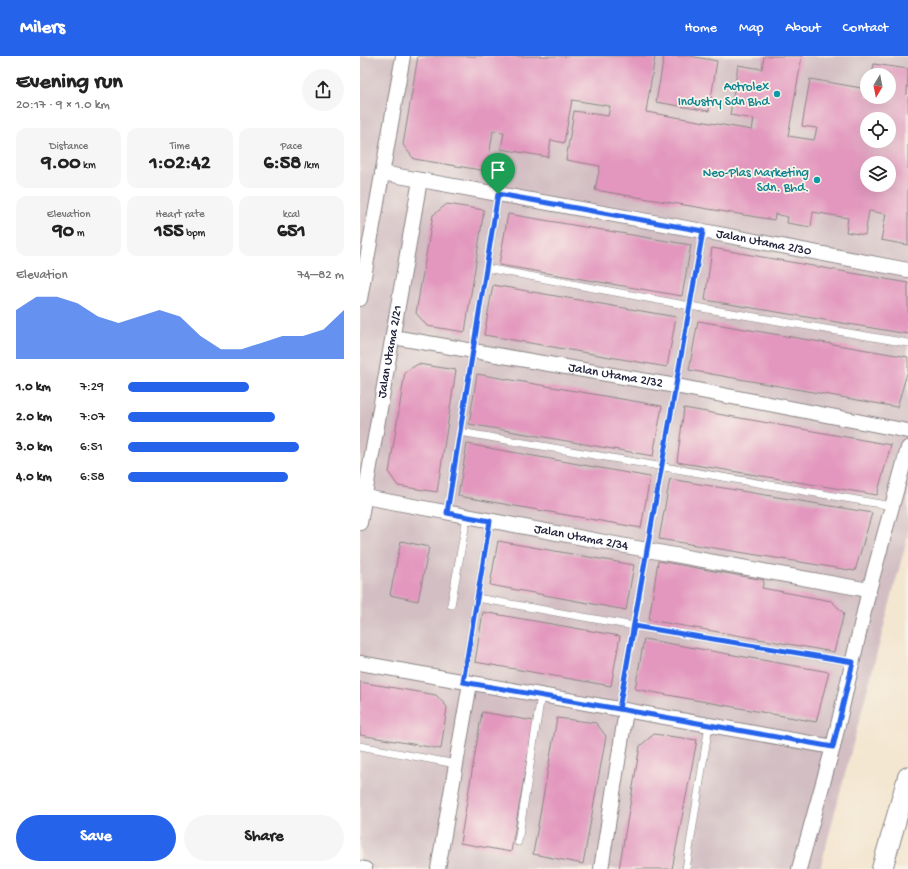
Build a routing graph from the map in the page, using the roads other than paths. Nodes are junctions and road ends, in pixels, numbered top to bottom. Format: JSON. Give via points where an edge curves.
{"nodes":[{"id":1,"x":403,"y":56,"type":"edge"},
{"id":2,"x":382,"y":173,"type":"junction"},
{"id":3,"x":420,"y":180,"type":"junction"},
{"id":4,"x":498,"y":194,"type":"junction"},
{"id":5,"x":703,"y":231,"type":"junction"},
{"id":6,"x":486,"y":268,"type":"junction"},
{"id":7,"x":908,"y":270,"type":"edge"},
{"id":8,"x":360,"y":299,"type":"edge"},
{"id":9,"x":690,"y":306,"type":"junction"},
{"id":10,"x":393,"y":337,"type":"junction"},
{"id":11,"x":908,"y":343,"type":"edge"},
{"id":12,"x":473,"y":351,"type":"junction"},
{"id":13,"x":676,"y":386,"type":"junction"},
{"id":14,"x":908,"y":431,"type":"edge"},
{"id":15,"x":460,"y":432,"type":"junction"},
{"id":16,"x":908,"y":448,"type":"edge"},
{"id":17,"x":662,"y":466,"type":"junction"},
{"id":18,"x":364,"y":497,"type":"junction"},
{"id":19,"x":892,"y":506,"type":"junction"},
{"id":20,"x":447,"y":513,"type":"junction"},
{"id":21,"x":467,"y":517,"type":"junction"},
{"id":22,"x":490,"y":521,"type":"junction"},
{"id":23,"x":360,"y":523,"type":"edge"},
{"id":24,"x":647,"y":550,"type":"junction"},
{"id":25,"x":869,"y":590,"type":"junction"},
{"id":26,"x":477,"y":598,"type":"junction"},
{"id":27,"x":451,"y":605,"type":"dead end"},
{"id":28,"x":634,"y":626,"type":"junction"},
{"id":29,"x":853,"y":662,"type":"junction"},
{"id":30,"x":360,"y":663,"type":"edge"},
{"id":31,"x":467,"y":682,"type":"junction"},
{"id":32,"x":541,"y":696,"type":"junction"},
{"id":33,"x":623,"y":710,"type":"junction"},
{"id":34,"x":709,"y":725,"type":"junction"},
{"id":35,"x":360,"y":746,"type":"edge"},
{"id":36,"x":833,"y":747,"type":"junction"},
{"id":37,"x":456,"y":764,"type":"junction"},
{"id":38,"x":908,"y":777,"type":"edge"},
{"id":39,"x":518,"y":842,"type":"dead end"},
{"id":40,"x":360,"y":868,"type":"edge"},
{"id":41,"x":365,"y":869,"type":"edge"},
{"id":42,"x":438,"y":869,"type":"edge"},
{"id":43,"x":601,"y":869,"type":"edge"},
{"id":44,"x":686,"y":869,"type":"edge"},
{"id":45,"x":799,"y":869,"type":"edge"},
{"id":46,"x":882,"y":869,"type":"edge"}],
"edges":[{"from":1,"to":2,"type":"street"},
{"from":2,"to":3,"type":"street","name":"Jalan Utama 2/30"},
{"from":2,"to":8,"type":"street"},
{"from":3,"to":4,"type":"street","name":"Jalan Utama 2/30"},
{"from":3,"to":10,"type":"street","name":"Jalan Utama 2/21"},
{"from":4,"to":5,"type":"street","name":"Jalan Utama 2/30"},
{"from":4,"to":6,"type":"lane"},
{"from":5,"to":7,"type":"street","name":"Jalan Utama 2/30"},
{"from":5,"to":9,"type":"lane"},
{"from":6,"to":9,"type":"lane"},
{"from":6,"to":12,"type":"lane"},
{"from":9,"to":11,"type":"lane"},
{"from":9,"to":13,"type":"lane"},
{"from":10,"to":12,"type":"street","name":"Jalan Utama 2/32"},
{"from":10,"to":18,"type":"street","name":"Jalan Utama 2/21"},
{"from":12,"to":13,"type":"street","name":"Jalan Utama 2/32"},
{"from":12,"to":15,"type":"lane"},
{"from":13,"to":14,"type":"street","name":"Jalan Utama 2/32"},
{"from":13,"to":17,"type":"lane"},
{"from":15,"to":17,"type":"lane"},
{"from":15,"to":20,"type":"lane"},
{"from":16,"to":19,"type":"street"},
{"from":17,"to":19,"type":"lane"},
{"from":17,"to":24,"type":"lane"},
{"from":18,"to":20,"type":"street","name":"Jalan Utama 2/34"},
{"from":18,"to":23,"type":"street","name":"Jalan Utama 2/21"},
{"from":19,"to":25,"type":"street"},
{"from":20,"to":21,"type":"street","name":"Jalan Utama 2/34"},
{"from":21,"to":22,"type":"street","name":"Jalan Utama 2/34"},
{"from":21,"to":27,"type":"lane"},
{"from":22,"to":24,"type":"street","name":"Jalan Utama 2/34"},
{"from":22,"to":26,"type":"lane"},
{"from":24,"to":25,"type":"street","name":"Jalan Utama 2/34"},
{"from":24,"to":28,"type":"lane"},
{"from":25,"to":29,"type":"street"},
{"from":26,"to":28,"type":"lane"},
{"from":26,"to":31,"type":"lane"},
{"from":28,"to":29,"type":"lane"},
{"from":28,"to":33,"type":"lane"},
{"from":29,"to":36,"type":"street"},
{"from":30,"to":31,"type":"street"},
{"from":31,"to":32,"type":"street"},
{"from":31,"to":37,"type":"street"},
{"from":32,"to":33,"type":"street"},
{"from":32,"to":39,"type":"lane"},
{"from":33,"to":34,"type":"street"},
{"from":33,"to":43,"type":"street"},
{"from":34,"to":36,"type":"street"},
{"from":34,"to":44,"type":"lane"},
{"from":35,"to":37,"type":"lane"},
{"from":36,"to":45,"type":"street"},
{"from":37,"to":42,"type":"street"},
{"from":38,"to":46,"type":"main road"},
{"from":40,"to":41,"type":"street"}]}
